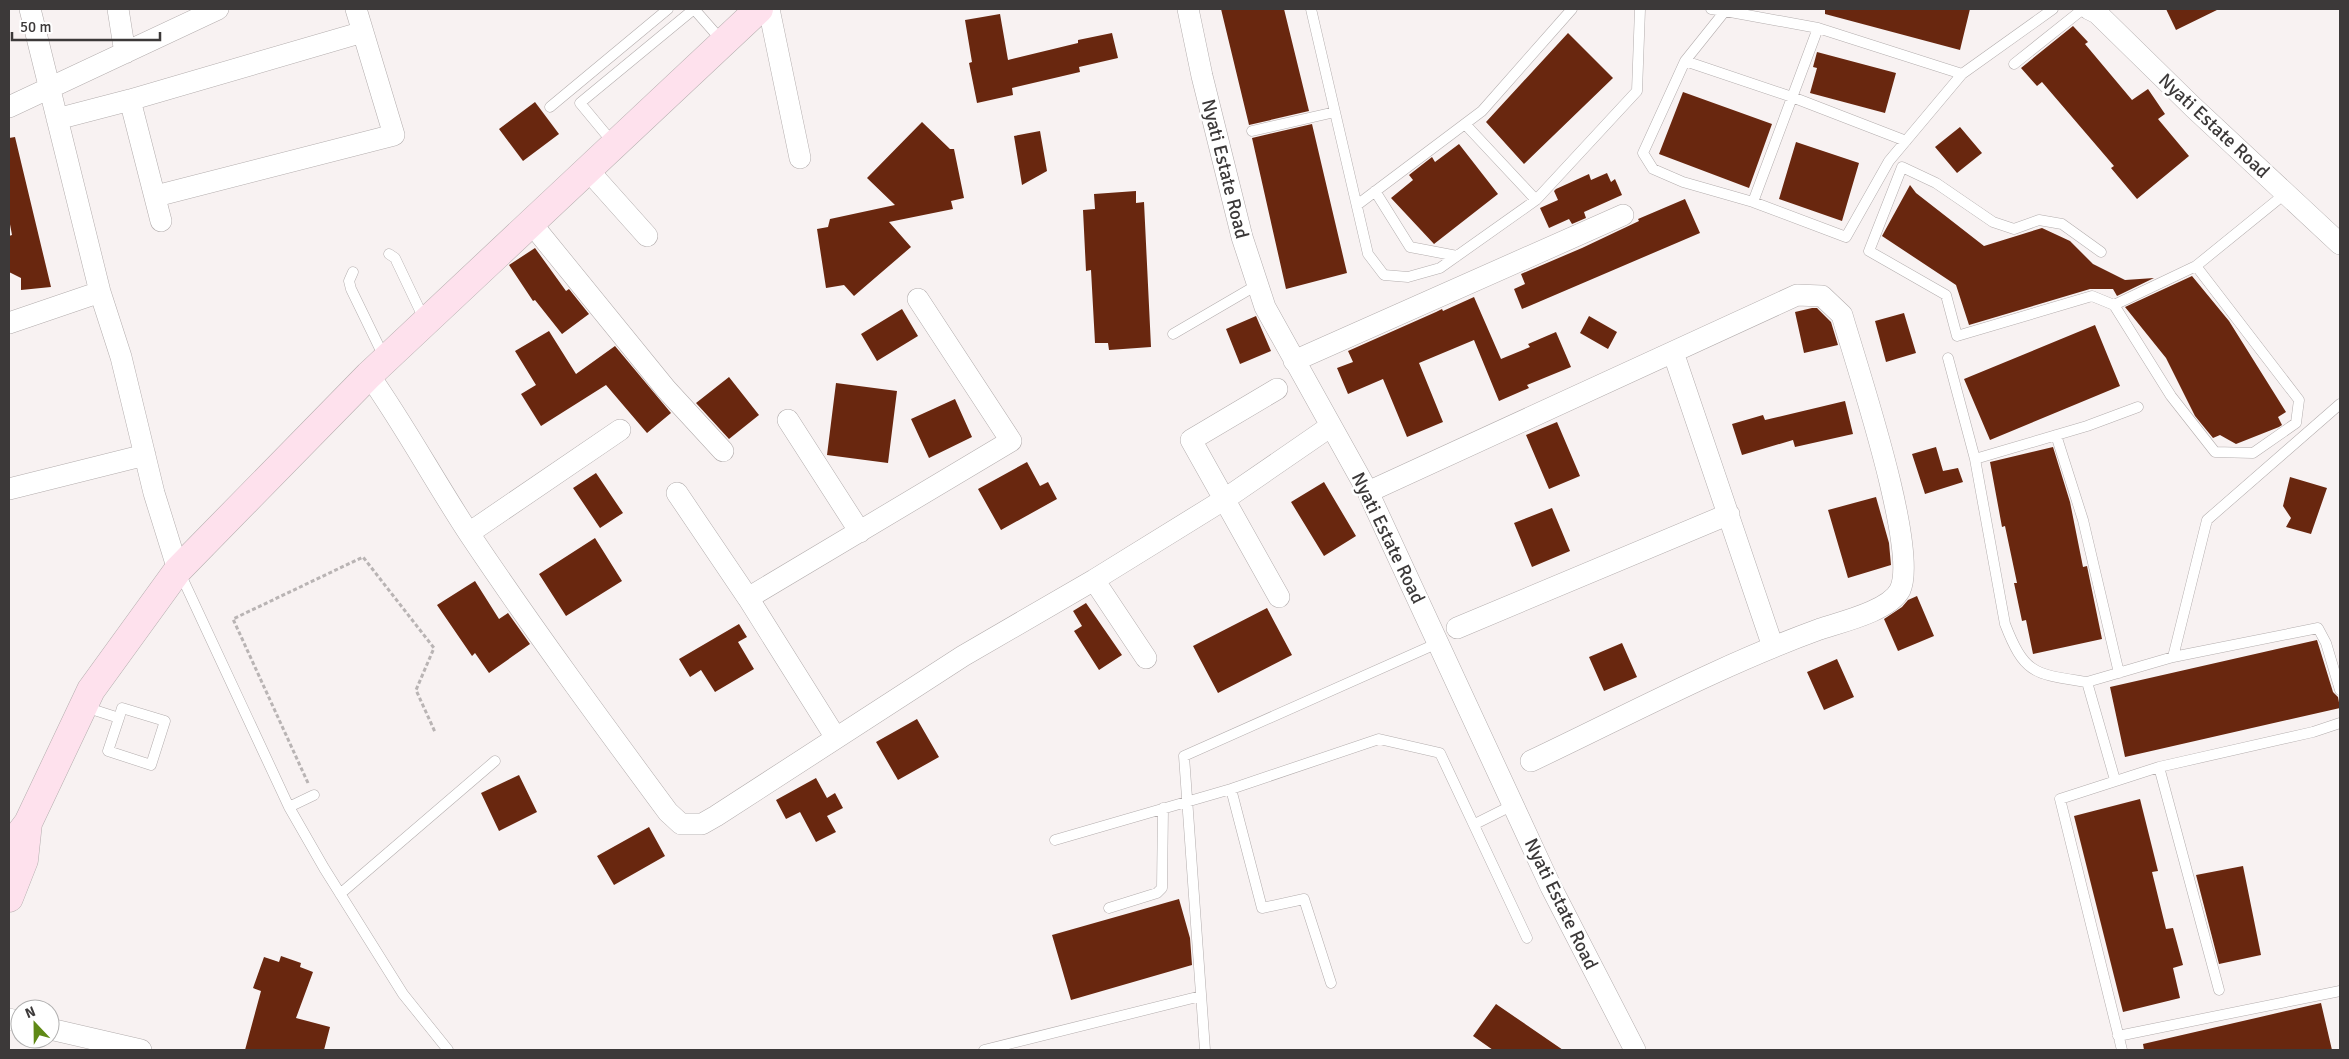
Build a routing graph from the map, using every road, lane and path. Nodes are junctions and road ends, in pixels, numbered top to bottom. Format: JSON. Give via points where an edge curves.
{"nodes":[{"id":1,"x":30,"y":9,"type":"edge"},
{"id":2,"x":118,"y":9,"type":"edge"},
{"id":3,"x":218,"y":9,"type":"edge"},
{"id":4,"x":356,"y":9,"type":"edge"},
{"id":5,"x":668,"y":9,"type":"edge"},
{"id":6,"x":694,"y":9,"type":"edge"},
{"id":7,"x":759,"y":9,"type":"edge"},
{"id":8,"x":769,"y":9,"type":"edge"},
{"id":9,"x":1188,"y":9,"type":"edge"},
{"id":10,"x":1311,"y":9,"type":"edge"},
{"id":11,"x":1572,"y":9,"type":"edge"},
{"id":12,"x":1640,"y":9,"type":"edge"},
{"id":13,"x":1711,"y":9,"type":"edge"},
{"id":14,"x":2054,"y":9,"type":"edge"},
{"id":15,"x":2082,"y":9,"type":"edge"},
{"id":16,"x":2089,"y":9,"type":"edge"},
{"id":17,"x":1725,"y":10,"type":"edge"},
{"id":18,"x":1818,"y":28,"type":"junction"},
{"id":19,"x":364,"y":32,"type":"junction"},
{"id":20,"x":723,"y":42,"type":"junction"},
{"id":21,"x":125,"y":53,"type":"junction"},
{"id":22,"x":1685,"y":61,"type":"junction"},
{"id":23,"x":2014,"y":64,"type":"dead end"},
{"id":24,"x":1962,"y":74,"type":"junction"},
{"id":25,"x":49,"y":90,"type":"junction"},
{"id":26,"x":1792,"y":97,"type":"junction"},
{"id":27,"x":130,"y":100,"type":"junction"},
{"id":28,"x":9,"y":107,"type":"edge"},
{"id":29,"x":550,"y":108,"type":"dead end"},
{"id":30,"x":1335,"y":112,"type":"junction"},
{"id":31,"x":57,"y":119,"type":"junction"},
{"id":32,"x":1465,"y":124,"type":"junction"},
{"id":33,"x":1252,"y":132,"type":"dead end"},
{"id":34,"x":1906,"y":141,"type":"junction"},
{"id":35,"x":614,"y":144,"type":"junction"},
{"id":36,"x":800,"y":158,"type":"dead end"},
{"id":37,"x":588,"y":170,"type":"junction"},
{"id":38,"x":1375,"y":191,"type":"junction"},
{"id":39,"x":2286,"y":193,"type":"junction"},
{"id":40,"x":156,"y":196,"type":"junction"},
{"id":41,"x":1536,"y":200,"type":"junction"},
{"id":42,"x":1753,"y":202,"type":"junction"},
{"id":43,"x":1357,"y":205,"type":"junction"},
{"id":44,"x":1623,"y":215,"type":"dead end"},
{"id":45,"x":162,"y":221,"type":"dead end"},
{"id":46,"x":531,"y":223,"type":"junction"},
{"id":47,"x":647,"y":236,"type":"dead end"},
{"id":48,"x":2340,"y":244,"type":"edge"},
{"id":49,"x":2101,"y":252,"type":"dead end"},
{"id":50,"x":389,"y":254,"type":"dead end"},
{"id":51,"x":1457,"y":256,"type":"junction"},
{"id":52,"x":2196,"y":266,"type":"junction"},
{"id":53,"x":353,"y":272,"type":"dead end"},
{"id":54,"x":1258,"y":286,"type":"junction"},
{"id":55,"x":100,"y":292,"type":"junction"},
{"id":56,"x":918,"y":299,"type":"dead end"},
{"id":57,"x":2114,"y":305,"type":"junction"},
{"id":58,"x":425,"y":322,"type":"junction"},
{"id":59,"x":9,"y":323,"type":"edge"},
{"id":60,"x":1173,"y":334,"type":"dead end"},
{"id":61,"x":1673,"y":352,"type":"junction"},
{"id":62,"x":1948,"y":358,"type":"dead end"},
{"id":63,"x":1294,"y":361,"type":"junction"},
{"id":64,"x":377,"y":367,"type":"junction"},
{"id":65,"x":1277,"y":389,"type":"dead end"},
{"id":66,"x":2340,"y":404,"type":"edge"},
{"id":67,"x":2138,"y":407,"type":"dead end"},
{"id":68,"x":788,"y":420,"type":"dead end"},
{"id":69,"x":1331,"y":426,"type":"junction"},
{"id":70,"x":620,"y":430,"type":"dead end"},
{"id":71,"x":2056,"y":435,"type":"junction"},
{"id":72,"x":723,"y":451,"type":"dead end"},
{"id":73,"x":145,"y":455,"type":"junction"},
{"id":74,"x":1975,"y":459,"type":"junction"},
{"id":75,"x":9,"y":489,"type":"edge"},
{"id":76,"x":1368,"y":492,"type":"junction"},
{"id":77,"x":676,"y":493,"type":"dead end"},
{"id":78,"x":1225,"y":499,"type":"junction"},
{"id":79,"x":1729,"y":514,"type":"junction"},
{"id":80,"x":860,"y":532,"type":"junction"},
{"id":81,"x":469,"y":533,"type":"junction"},
{"id":82,"x":178,"y":570,"type":"junction"},
{"id":83,"x":1094,"y":580,"type":"junction"},
{"id":84,"x":1279,"y":596,"type":"dead end"},
{"id":85,"x":748,"y":598,"type":"junction"},
{"id":86,"x":1457,"y":628,"type":"dead end"},
{"id":87,"x":1438,"y":643,"type":"junction"},
{"id":88,"x":1773,"y":647,"type":"junction"},
{"id":89,"x":2173,"y":657,"type":"junction"},
{"id":90,"x":1146,"y":658,"type":"dead end"},
{"id":91,"x":2119,"y":673,"type":"junction"},
{"id":92,"x":2087,"y":682,"type":"junction"},
{"id":93,"x":2340,"y":690,"type":"edge"},
{"id":94,"x":83,"y":706,"type":"junction"},
{"id":95,"x":118,"y":718,"type":"junction"},
{"id":96,"x":2340,"y":724,"type":"edge"},
{"id":97,"x":435,"y":732,"type":"dead end"},
{"id":98,"x":836,"y":738,"type":"junction"},
{"id":99,"x":1531,"y":760,"type":"dead end"},
{"id":100,"x":495,"y":761,"type":"dead end"},
{"id":101,"x":2159,"y":767,"type":"junction"},
{"id":102,"x":2116,"y":780,"type":"junction"},
{"id":103,"x":1231,"y":789,"type":"junction"},
{"id":104,"x":314,"y":795,"type":"joint"},
{"id":105,"x":1187,"y":801,"type":"junction"},
{"id":106,"x":1513,"y":806,"type":"junction"},
{"id":107,"x":289,"y":807,"type":"junction"},
{"id":108,"x":1164,"y":808,"type":"junction"},
{"id":109,"x":28,"y":823,"type":"junction"},
{"id":110,"x":1475,"y":824,"type":"junction"},
{"id":111,"x":1055,"y":840,"type":"dead end"},
{"id":112,"x":9,"y":848,"type":"edge"},
{"id":113,"x":340,"y":894,"type":"junction"},
{"id":114,"x":9,"y":898,"type":"edge"},
{"id":115,"x":1109,"y":908,"type":"dead end"},
{"id":116,"x":1527,"y":938,"type":"dead end"},
{"id":117,"x":1331,"y":983,"type":"dead end"},
{"id":118,"x":2219,"y":990,"type":"dead end"},
{"id":119,"x":2340,"y":991,"type":"edge"},
{"id":120,"x":1201,"y":996,"type":"junction"},
{"id":121,"x":60,"y":1031,"type":"edge"},
{"id":122,"x":2118,"y":1036,"type":"junction"},
{"id":123,"x":141,"y":1050,"type":"edge"},
{"id":124,"x":448,"y":1050,"type":"edge"},
{"id":125,"x":984,"y":1050,"type":"edge"},
{"id":126,"x":1205,"y":1050,"type":"edge"},
{"id":127,"x":1635,"y":1050,"type":"edge"},
{"id":128,"x":2122,"y":1050,"type":"edge"}],
"edges":[{"from":1,"to":25,"type":"street"},
{"from":2,"to":21,"type":"street"},
{"from":3,"to":21,"type":"street"},
{"from":4,"to":19,"type":"street"},
{"from":5,"to":29,"type":"lane"},
{"from":6,"to":20,"type":"lane"},
{"from":6,"to":35,"type":"lane","via":[[580,103]]},
{"from":7,"to":20,"type":"main road"},
{"from":8,"to":36,"type":"street"},
{"from":9,"to":54,"type":"street","name":"Nyati Estate Road","via":[[1242,237]]},
{"from":10,"to":30,"type":"lane"},
{"from":11,"to":32,"type":"lane","via":[[1482,111]]},
{"from":12,"to":41,"type":"lane","via":[[1637,91]]},
{"from":13,"to":17,"type":"lane"},
{"from":14,"to":24,"type":"lane"},
{"from":15,"to":23,"type":"lane"},
{"from":16,"to":39,"type":"street","name":"Nyati Estate Road"},
{"from":17,"to":18,"type":"lane"},
{"from":17,"to":22,"type":"lane"},
{"from":18,"to":24,"type":"lane"},
{"from":18,"to":26,"type":"lane"},
{"from":19,"to":27,"type":"street"},
{"from":19,"to":40,"type":"street","via":[[394,135]]},
{"from":20,"to":35,"type":"main road"},
{"from":21,"to":25,"type":"street"},
{"from":22,"to":26,"type":"lane"},
{"from":22,"to":42,"type":"lane","via":[[1643,153],[1653,169],[1682,182]]},
{"from":24,"to":34,"type":"lane"},
{"from":25,"to":28,"type":"street"},
{"from":25,"to":31,"type":"street"},
{"from":26,"to":34,"type":"lane"},
{"from":26,"to":42,"type":"lane"},
{"from":27,"to":31,"type":"street"},
{"from":27,"to":40,"type":"street"},
{"from":30,"to":33,"type":"lane"},
{"from":30,"to":43,"type":"lane"},
{"from":31,"to":55,"type":"street"},
{"from":32,"to":38,"type":"lane"},
{"from":32,"to":41,"type":"lane"},
{"from":34,"to":42,"type":"lane","via":[[1889,161],[1846,237]]},
{"from":35,"to":37,"type":"main road"},
{"from":37,"to":46,"type":"main road"},
{"from":37,"to":47,"type":"street"},
{"from":38,"to":43,"type":"lane"},
{"from":38,"to":51,"type":"lane","via":[[1410,247]]},
{"from":39,"to":48,"type":"street","name":"Nyati Estate Road"},
{"from":39,"to":52,"type":"lane"},
{"from":40,"to":45,"type":"street"},
{"from":41,"to":51,"type":"lane"},
{"from":43,"to":51,"type":"lane","via":[[1368,254],[1384,275],[1408,277],[1440,268]]},
{"from":44,"to":63,"type":"street"},
{"from":46,"to":58,"type":"main road"},
{"from":46,"to":72,"type":"street","via":[[666,389]]},
{"from":49,"to":57,"type":"lane","via":[[2062,224],[2039,220],[2014,229],[1994,222],[1936,183],[1902,167],[1869,251],[1946,295],[1957,336],[2092,296]]},
{"from":50,"to":58,"type":"lane","via":[[395,258]]},
{"from":52,"to":57,"type":"lane"},
{"from":52,"to":57,"type":"lane","via":[[2299,400],[2296,423],[2253,453],[2216,452],[2171,396]]},
{"from":53,"to":64,"type":"lane","via":[[349,280],[351,289]]},
{"from":54,"to":60,"type":"lane"},
{"from":54,"to":63,"type":"street","name":"Nyati Estate Road","via":[[1265,307]]},
{"from":55,"to":59,"type":"street"},
{"from":55,"to":73,"type":"street","via":[[121,356]]},
{"from":56,"to":80,"type":"street","via":[[1011,442]]},
{"from":58,"to":64,"type":"main road"},
{"from":61,"to":76,"type":"street"},
{"from":61,"to":79,"type":"street"},
{"from":61,"to":88,"type":"street","via":[[1797,294],[1822,296],[1842,315],[1896,502],[1903,569],[1900,590],[1886,605]]},
{"from":62,"to":74,"type":"lane"},
{"from":63,"to":69,"type":"street","name":"Nyati Estate Road"},
{"from":64,"to":81,"type":"street","via":[[390,405]]},
{"from":64,"to":82,"type":"main road"},
{"from":65,"to":78,"type":"street","via":[[1191,440]]},
{"from":66,"to":89,"type":"lane","via":[[2208,520]]},
{"from":67,"to":71,"type":"lane"},
{"from":68,"to":80,"type":"street"},
{"from":69,"to":76,"type":"street","name":"Nyati Estate Road"},
{"from":69,"to":78,"type":"street"},
{"from":70,"to":81,"type":"street"},
{"from":71,"to":74,"type":"lane"},
{"from":71,"to":91,"type":"lane","via":[[2083,520]]},
{"from":73,"to":75,"type":"street"},
{"from":73,"to":82,"type":"street"},
{"from":74,"to":92,"type":"lane","via":[[2005,624],[2015,649],[2027,666],[2048,676]]},
{"from":76,"to":87,"type":"street","name":"Nyati Estate Road"},
{"from":77,"to":85,"type":"street"},
{"from":78,"to":83,"type":"street"},
{"from":78,"to":84,"type":"street"},
{"from":79,"to":86,"type":"street"},
{"from":79,"to":88,"type":"street"},
{"from":80,"to":85,"type":"street"},
{"from":81,"to":98,"type":"street","via":[[569,678],[668,812],[681,824],[702,824]]},
{"from":82,"to":94,"type":"main road","via":[[90,690]]},
{"from":82,"to":107,"type":"lane"},
{"from":83,"to":90,"type":"street"},
{"from":83,"to":98,"type":"street","via":[[962,656]]},
{"from":85,"to":98,"type":"street"},
{"from":87,"to":105,"type":"lane","via":[[1184,756]]},
{"from":87,"to":106,"type":"street","name":"Nyati Estate Road"},
{"from":88,"to":99,"type":"street"},
{"from":89,"to":91,"type":"lane"},
{"from":89,"to":93,"type":"lane","via":[[2318,628],[2326,642]]},
{"from":91,"to":92,"type":"lane"},
{"from":92,"to":102,"type":"lane"},
{"from":94,"to":95,"type":"lane"},
{"from":94,"to":109,"type":"main road"},
{"from":95,"to":95,"type":"lane","via":[[122,708],[165,721],[152,764],[108,751]]},
{"from":96,"to":101,"type":"lane"},
{"from":97,"to":104,"type":"path","via":[[416,690],[434,648],[362,557],[233,619]]},
{"from":100,"to":113,"type":"lane"},
{"from":101,"to":102,"type":"lane"},
{"from":101,"to":118,"type":"lane"},
{"from":102,"to":122,"type":"lane","via":[[2060,799]]},
{"from":103,"to":105,"type":"lane"},
{"from":103,"to":110,"type":"lane","via":[[1379,739],[1440,753]]},
{"from":103,"to":117,"type":"lane","via":[[1262,908],[1304,899]]},
{"from":104,"to":107,"type":"lane"},
{"from":105,"to":108,"type":"lane"},
{"from":105,"to":120,"type":"lane"},
{"from":106,"to":110,"type":"lane"},
{"from":106,"to":127,"type":"street","name":"Nyati Estate Road"},
{"from":107,"to":113,"type":"lane"},
{"from":108,"to":111,"type":"lane"},
{"from":108,"to":115,"type":"lane","via":[[1162,888],[1157,893]]},
{"from":109,"to":112,"type":"main road"},
{"from":109,"to":114,"type":"main road","via":[[24,860]]},
{"from":110,"to":116,"type":"lane"},
{"from":113,"to":124,"type":"lane","via":[[404,994]]},
{"from":119,"to":122,"type":"lane"},
{"from":120,"to":125,"type":"lane"},
{"from":120,"to":126,"type":"lane"},
{"from":121,"to":123,"type":"street"},
{"from":122,"to":128,"type":"lane"}]}
